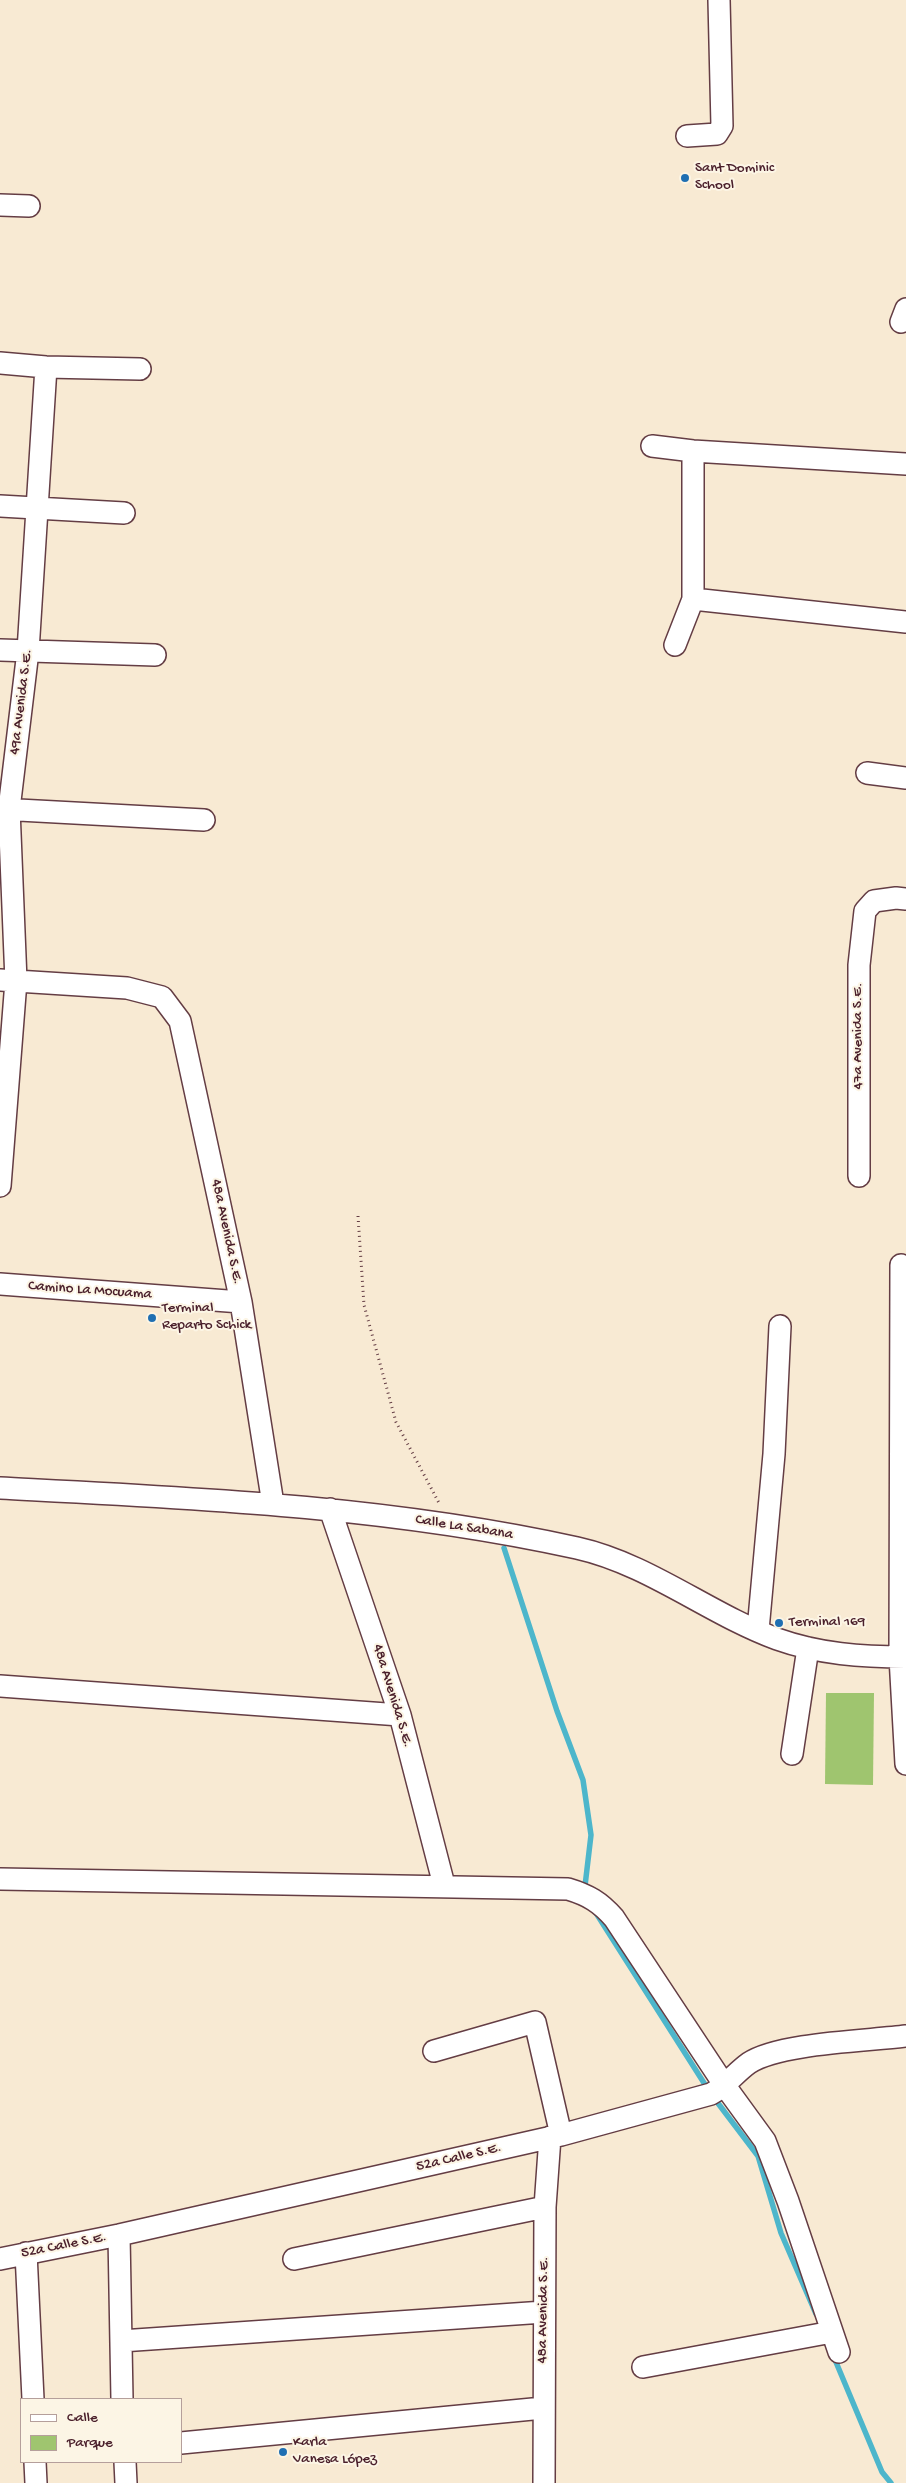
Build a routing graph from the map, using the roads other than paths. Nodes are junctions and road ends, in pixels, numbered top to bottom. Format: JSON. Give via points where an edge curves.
{"nodes":[{"id":1,"x":719,"y":0,"type":"edge"},
{"id":2,"x":686,"y":136,"type":"dead end"},
{"id":3,"x":0,"y":204,"type":"edge"},
{"id":4,"x":29,"y":206,"type":"dead end"},
{"id":5,"x":0,"y":363,"type":"edge"},
{"id":6,"x":46,"y":367,"type":"junction"},
{"id":7,"x":140,"y":369,"type":"dead end"},
{"id":8,"x":652,"y":446,"type":"dead end"},
{"id":9,"x":693,"y":451,"type":"junction"},
{"id":10,"x":906,"y":464,"type":"edge"},
{"id":11,"x":0,"y":506,"type":"edge"},
{"id":12,"x":38,"y":508,"type":"junction"},
{"id":13,"x":124,"y":513,"type":"dead end"},
{"id":14,"x":694,"y":600,"type":"junction"},
{"id":15,"x":906,"y":622,"type":"edge"},
{"id":16,"x":675,"y":645,"type":"dead end"},
{"id":17,"x":0,"y":650,"type":"edge"},
{"id":18,"x":28,"y":651,"type":"junction"},
{"id":19,"x":155,"y":655,"type":"dead end"},
{"id":20,"x":867,"y":773,"type":"dead end"},
{"id":21,"x":906,"y":778,"type":"edge"},
{"id":22,"x":4,"y":809,"type":"edge"},
{"id":23,"x":204,"y":820,"type":"dead end"},
{"id":24,"x":906,"y":899,"type":"edge"},
{"id":25,"x":8,"y":981,"type":"edge"},
{"id":26,"x":2,"y":1127,"type":"edge"},
{"id":27,"x":858,"y":1176,"type":"dead end"},
{"id":28,"x":0,"y":1186,"type":"edge"},
{"id":29,"x":901,"y":1265,"type":"dead end"},
{"id":30,"x":0,"y":1284,"type":"edge"},
{"id":31,"x":241,"y":1302,"type":"junction"},
{"id":32,"x":780,"y":1326,"type":"dead end"},
{"id":33,"x":0,"y":1488,"type":"edge"},
{"id":34,"x":273,"y":1504,"type":"junction"},
{"id":35,"x":330,"y":1509,"type":"junction"},
{"id":36,"x":758,"y":1630,"type":"junction"},
{"id":37,"x":808,"y":1648,"type":"junction"},
{"id":38,"x":903,"y":1657,"type":"edge"},
{"id":39,"x":0,"y":1686,"type":"edge"},
{"id":40,"x":400,"y":1715,"type":"junction"},
{"id":41,"x":792,"y":1754,"type":"dead end"},
{"id":42,"x":906,"y":1764,"type":"edge"},
{"id":43,"x":0,"y":1879,"type":"edge"},
{"id":44,"x":444,"y":1885,"type":"junction"},
{"id":45,"x":906,"y":2036,"type":"edge"},
{"id":46,"x":434,"y":2052,"type":"dead end"},
{"id":47,"x":725,"y":2086,"type":"junction"},
{"id":48,"x":556,"y":2136,"type":"junction"},
{"id":49,"x":545,"y":2207,"type":"junction"},
{"id":50,"x":119,"y":2235,"type":"junction"},
{"id":51,"x":26,"y":2253,"type":"junction"},
{"id":52,"x":0,"y":2258,"type":"edge"},
{"id":53,"x":294,"y":2259,"type":"dead end"},
{"id":54,"x":544,"y":2312,"type":"junction"},
{"id":55,"x":121,"y":2341,"type":"junction"},
{"id":56,"x":643,"y":2367,"type":"dead end"},
{"id":57,"x":33,"y":2398,"type":"edge"},
{"id":58,"x":122,"y":2398,"type":"edge"},
{"id":59,"x":543,"y":2408,"type":"junction"},
{"id":60,"x":182,"y":2443,"type":"edge"},
{"id":61,"x":35,"y":2463,"type":"edge"},
{"id":62,"x":125,"y":2463,"type":"edge"},
{"id":63,"x":36,"y":2483,"type":"edge"},
{"id":64,"x":126,"y":2483,"type":"edge"},
{"id":65,"x":544,"y":2483,"type":"edge"}],
"edges":[{"from":1,"to":2,"type":"street","via":[[722,126],[717,134]]},
{"from":3,"to":4,"type":"street"},
{"from":5,"to":6,"type":"street"},
{"from":6,"to":7,"type":"street"},
{"from":6,"to":12,"type":"street","name":"49a Avenida S.E."},
{"from":8,"to":9,"type":"street"},
{"from":9,"to":10,"type":"street"},
{"from":9,"to":14,"type":"street"},
{"from":11,"to":12,"type":"street"},
{"from":12,"to":13,"type":"street"},
{"from":12,"to":18,"type":"street","name":"49a Avenida S.E."},
{"from":14,"to":15,"type":"street"},
{"from":14,"to":16,"type":"street"},
{"from":17,"to":18,"type":"street"},
{"from":18,"to":19,"type":"street"},
{"from":18,"to":22,"type":"street","name":"49a Avenida S.E."},
{"from":20,"to":21,"type":"street"},
{"from":22,"to":23,"type":"street"},
{"from":22,"to":25,"type":"street","name":"49a Avenida S.E."},
{"from":24,"to":27,"type":"street","name":"47a Avenida S.E.","via":[[874,901],[865,911],[859,965]]},
{"from":25,"to":26,"type":"street","name":"49a Avenida S.E."},
{"from":25,"to":31,"type":"street","name":"48a Avenida S.E.","via":[[127,988],[162,997],[180,1020]]},
{"from":26,"to":28,"type":"street","name":"49a Avenida S.E."},
{"from":29,"to":38,"type":"street"},
{"from":30,"to":31,"type":"street","name":"Camino La Mocuama"},
{"from":31,"to":34,"type":"street","name":"48a Avenida S.E."},
{"from":32,"to":36,"type":"street","via":[[774,1454]]},
{"from":33,"to":34,"type":"street","name":"Calle La Sabana"},
{"from":34,"to":35,"type":"street","name":"Calle La Sabana"},
{"from":35,"to":36,"type":"street","name":"Calle La Sabana","via":[[452,1524],[580,1549],[629,1565]]},
{"from":35,"to":40,"type":"street","name":"48a Avenida S.E."},
{"from":36,"to":37,"type":"street","name":"Calle La Sabana"},
{"from":37,"to":38,"type":"street","name":"Calle La Sabana","via":[[829,1654]]},
{"from":37,"to":41,"type":"street"},
{"from":38,"to":42,"type":"street"},
{"from":39,"to":40,"type":"street"},
{"from":40,"to":44,"type":"street","name":"48a Avenida S.E."},
{"from":43,"to":44,"type":"street"},
{"from":44,"to":47,"type":"street","via":[[568,1888],[600,1901]]},
{"from":45,"to":47,"type":"street","name":"52a Calle S.E.","via":[[776,2050],[749,2063]]},
{"from":46,"to":48,"type":"street","name":"48a Avenida S.E.","via":[[535,2022]]},
{"from":47,"to":48,"type":"street","name":"52a Calle S.E.","via":[[710,2094]]},
{"from":47,"to":56,"type":"street","via":[[765,2142],[835,2342]]},
{"from":48,"to":49,"type":"street","name":"48a Avenida S.E."},
{"from":48,"to":50,"type":"street","name":"52a Calle S.E."},
{"from":49,"to":53,"type":"street"},
{"from":49,"to":54,"type":"street","name":"48a Avenida S.E."},
{"from":50,"to":51,"type":"street","name":"52a Calle S.E."},
{"from":50,"to":55,"type":"street"},
{"from":51,"to":52,"type":"street","name":"52a Calle S.E."},
{"from":51,"to":57,"type":"street"},
{"from":54,"to":55,"type":"street"},
{"from":54,"to":59,"type":"street","name":"48a Avenida S.E."},
{"from":55,"to":58,"type":"street"},
{"from":59,"to":60,"type":"street"},
{"from":59,"to":65,"type":"street","name":"48a Avenida S.E."},
{"from":61,"to":63,"type":"street"},
{"from":62,"to":64,"type":"street"}]}
